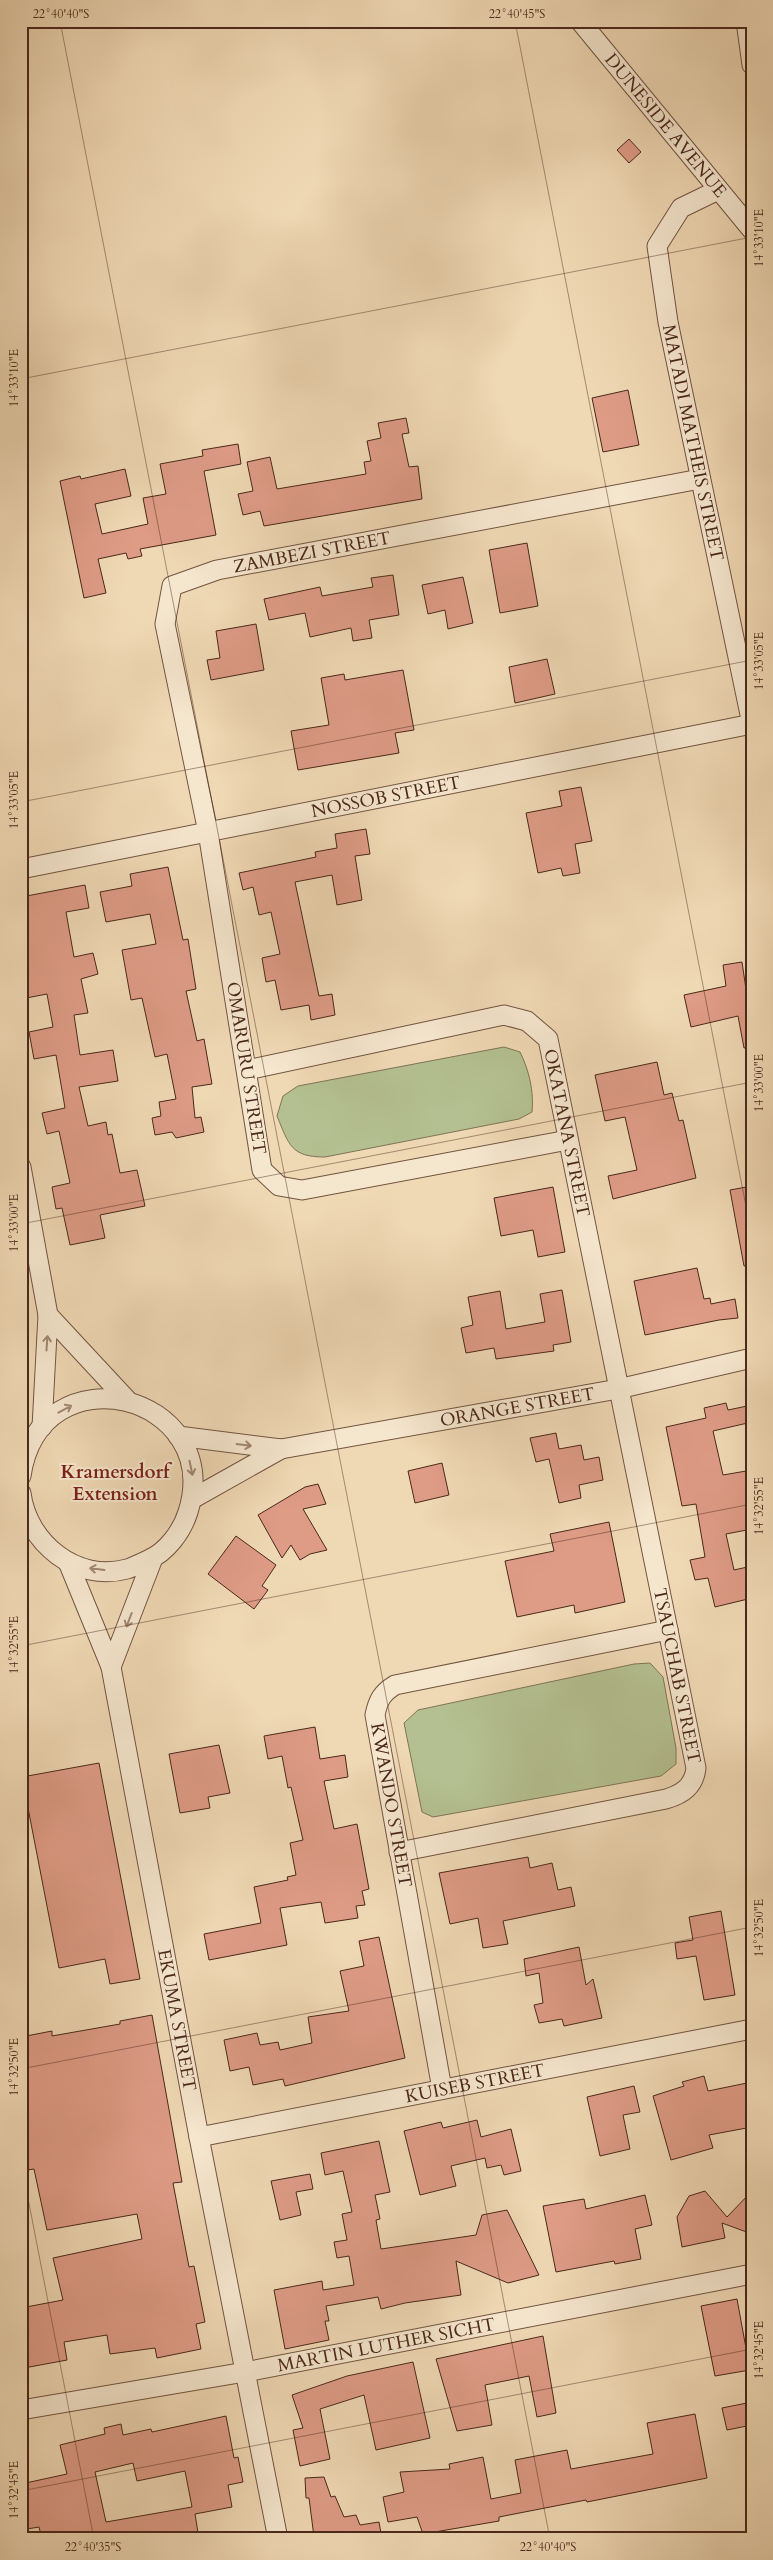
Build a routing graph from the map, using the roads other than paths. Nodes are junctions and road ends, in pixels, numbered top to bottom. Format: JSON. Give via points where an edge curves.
{"nodes":[{"id":1,"x":580,"y":21,"type":"edge"},
{"id":2,"x":746,"y":21,"type":"edge"},
{"id":3,"x":752,"y":65,"type":"edge"},
{"id":4,"x":718,"y":190,"type":"junction"},
{"id":5,"x":752,"y":230,"type":"edge"},
{"id":6,"x":700,"y":479,"type":"junction"},
{"id":7,"x":752,"y":724,"type":"edge"},
{"id":8,"x":208,"y":832,"type":"junction"},
{"id":9,"x":21,"y":869,"type":"edge"},
{"id":10,"x":247,"y":1070,"type":"junction"},
{"id":11,"x":568,"y":1140,"type":"junction"},
{"id":12,"x":21,"y":1166,"type":"edge"},
{"id":13,"x":48,"y":1315,"type":"junction"},
{"id":14,"x":752,"y":1358,"type":"edge"},
{"id":15,"x":618,"y":1388,"type":"junction"},
{"id":16,"x":128,"y":1400,"type":"junction"},
{"id":17,"x":42,"y":1427,"type":"junction"},
{"id":18,"x":178,"y":1436,"type":"junction"},
{"id":19,"x":281,"y":1449,"type":"junction"},
{"id":20,"x":22,"y":1466,"type":"edge"},
{"id":21,"x":21,"y":1493,"type":"edge"},
{"id":22,"x":192,"y":1500,"type":"junction"},
{"id":23,"x":27,"y":1528,"type":"edge"},
{"id":24,"x":153,"y":1558,"type":"junction"},
{"id":25,"x":68,"y":1562,"type":"junction"},
{"id":26,"x":668,"y":1630,"type":"junction"},
{"id":27,"x":111,"y":1667,"type":"junction"},
{"id":28,"x":399,"y":1852,"type":"junction"},
{"id":29,"x":752,"y":2029,"type":"edge"},
{"id":30,"x":442,"y":2089,"type":"junction"},
{"id":31,"x":199,"y":2137,"type":"junction"},
{"id":32,"x":752,"y":2274,"type":"edge"},
{"id":33,"x":245,"y":2372,"type":"junction"},
{"id":34,"x":21,"y":2410,"type":"edge"},
{"id":35,"x":278,"y":2539,"type":"edge"}],
"edges":[{"from":1,"to":4,"type":"street","name":"DUNESIDE AVENUE"},
{"from":2,"to":3,"type":"street"},
{"from":4,"to":5,"type":"street","name":"DUNESIDE AVENUE"},
{"from":4,"to":6,"type":"street","name":"MATADI MATHEIS STREET","via":[[681,208],[657,246],[668,322]]},
{"from":6,"to":7,"type":"street","name":"MATADI MATHEIS STREET"},
{"from":6,"to":8,"type":"street","name":"ZAMBEZI STREET","via":[[217,570],[172,586],[165,624]]},
{"from":7,"to":8,"type":"street","name":"NOSSOB STREET"},
{"from":8,"to":9,"type":"street","name":"NOSSOB STREET"},
{"from":8,"to":10,"type":"street","name":"OMARURU STREET"},
{"from":10,"to":11,"type":"street","name":"OKATANA STREET","via":[[504,1015],[527,1021],[548,1040]]},
{"from":10,"to":11,"type":"street","name":"OMARURU STREET","via":[[262,1170],[279,1186],[302,1190]]},
{"from":11,"to":15,"type":"street","name":"OKATANA STREET"},
{"from":12,"to":13,"type":"street"},
{"from":13,"to":16,"type":"street"},
{"from":17,"to":13,"type":"street","one_way":true},
{"from":14,"to":15,"type":"street","name":"ORANGE STREET"},
{"from":15,"to":19,"type":"street","name":"ORANGE STREET"},
{"from":15,"to":26,"type":"street","name":"TSAUCHAB STREET"},
{"from":17,"to":16,"type":"street","one_way":true,"via":[[60,1411],[81,1401],[104,1398]]},
{"from":16,"to":18,"type":"street","via":[[164,1420]]},
{"from":17,"to":20,"type":"street","via":[[30,1443]]},
{"from":18,"to":19,"type":"street","name":"ORANGE STREET","one_way":true},
{"from":18,"to":22,"type":"street","one_way":true,"via":[[188,1456],[193,1478]]},
{"from":19,"to":22,"type":"street","name":"ORANGE STREET"},
{"from":21,"to":23,"type":"street"},
{"from":22,"to":24,"type":"street","via":[[184,1522],[171,1542]]},
{"from":23,"to":25,"type":"street"},
{"from":24,"to":25,"type":"street","one_way":true,"via":[[126,1569],[96,1571]]},
{"from":24,"to":27,"type":"street","one_way":true},
{"from":25,"to":27,"type":"street","name":"EKUMA STREET"},
{"from":26,"to":28,"type":"street","name":"KWANDO STREET","via":[[394,1685],[384,1692],[377,1702],[375,1715]]},
{"from":26,"to":28,"type":"street","name":"TSAUCHAB STREET","via":[[696,1768],[695,1777],[683,1792],[666,1799]]},
{"from":27,"to":31,"type":"street","name":"EKUMA STREET"},
{"from":28,"to":30,"type":"street","name":"KWANDO STREET"},
{"from":29,"to":30,"type":"street","name":"KUISEB STREET"},
{"from":30,"to":31,"type":"street","name":"KUISEB STREET"},
{"from":31,"to":33,"type":"street","name":"EKUMA STREET"},
{"from":32,"to":33,"type":"street","name":"MARTIN LUTHER SICHT"},
{"from":33,"to":34,"type":"street","name":"MARTIN LUTHER SICHT"},
{"from":33,"to":35,"type":"street","name":"EKUMA STREET"}]}
